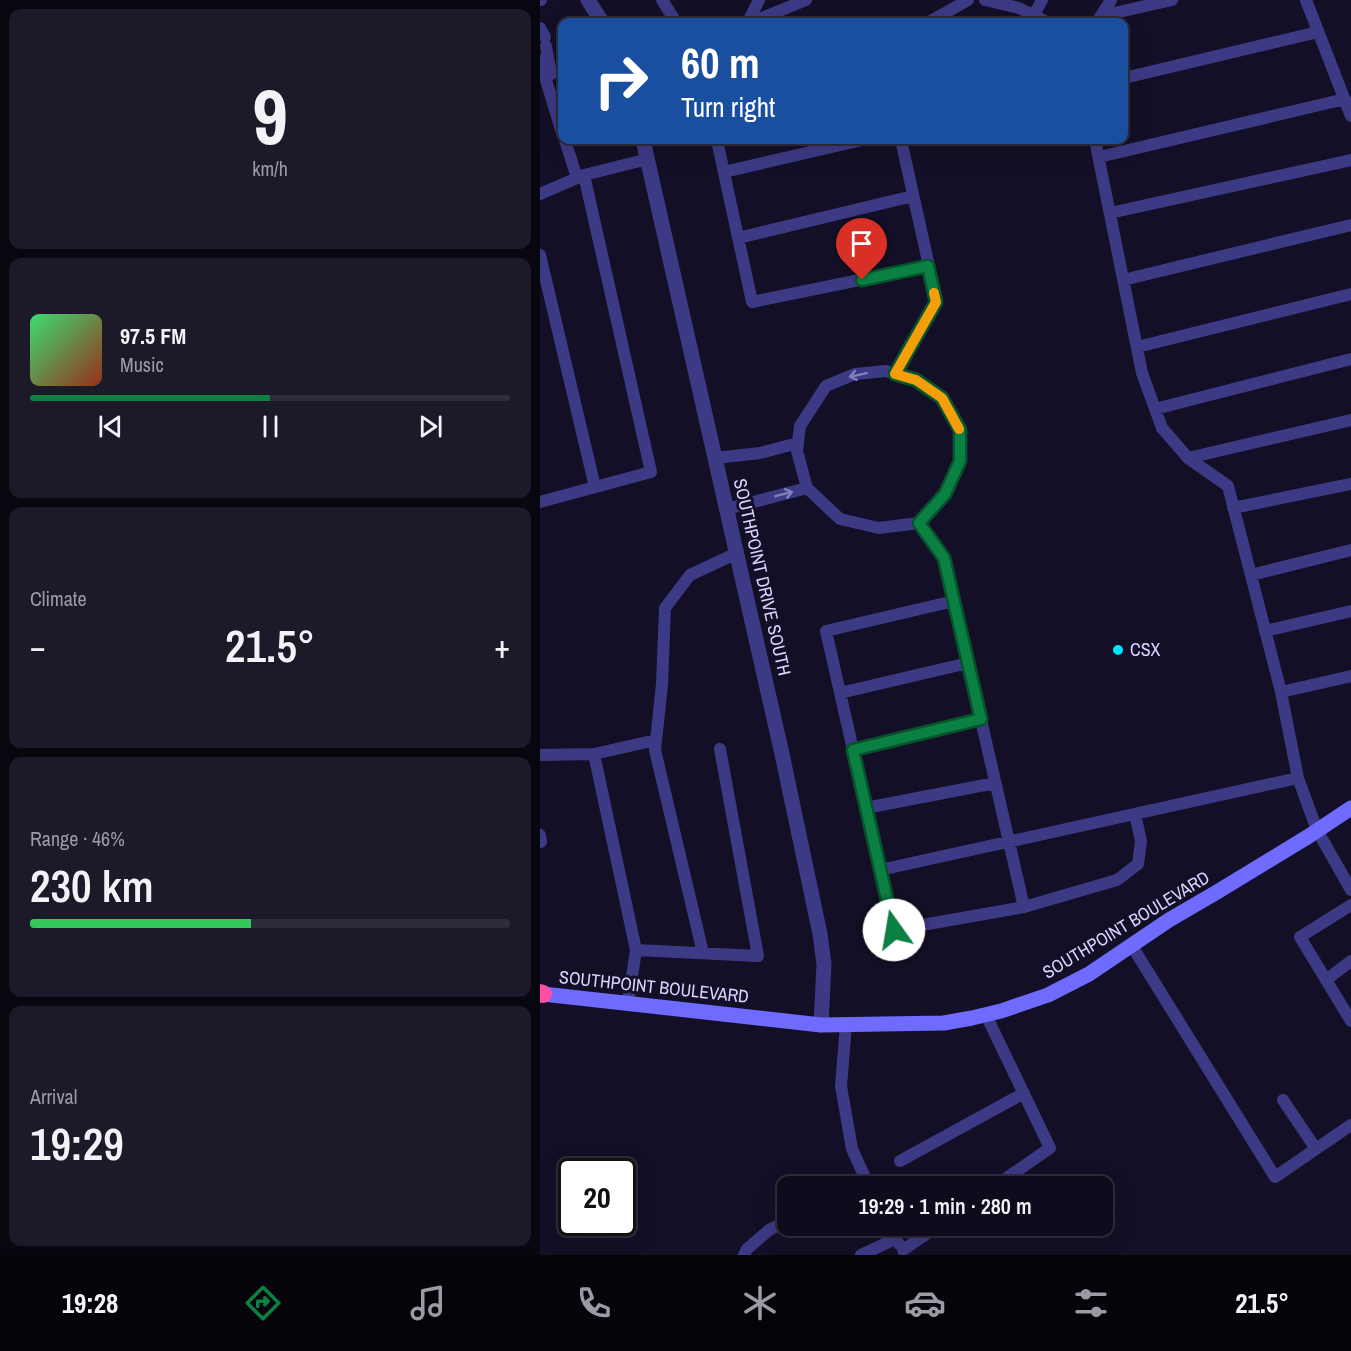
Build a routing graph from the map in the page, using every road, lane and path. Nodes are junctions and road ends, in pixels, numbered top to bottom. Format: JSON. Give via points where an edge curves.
{"nodes":[{"id":1,"x":588,"y":0,"type":"edge"},
{"id":2,"x":662,"y":0,"type":"edge"},
{"id":3,"x":759,"y":0,"type":"edge"},
{"id":4,"x":806,"y":0,"type":"edge"},
{"id":5,"x":968,"y":0,"type":"edge"},
{"id":6,"x":985,"y":0,"type":"edge"},
{"id":7,"x":1042,"y":0,"type":"edge"},
{"id":8,"x":1111,"y":0,"type":"edge"},
{"id":9,"x":1172,"y":0,"type":"edge"},
{"id":10,"x":1306,"y":0,"type":"edge"},
{"id":11,"x":1034,"y":15,"type":"junction"},
{"id":12,"x":599,"y":18,"type":"edge"},
{"id":13,"x":673,"y":18,"type":"edge"},
{"id":14,"x":752,"y":18,"type":"edge"},
{"id":15,"x":760,"y":18,"type":"edge"},
{"id":16,"x":936,"y":18,"type":"edge"},
{"id":17,"x":1040,"y":18,"type":"edge"},
{"id":18,"x":1100,"y":18,"type":"edge"},
{"id":19,"x":1103,"y":18,"type":"edge"},
{"id":20,"x":1318,"y":32,"type":"junction"},
{"id":21,"x":544,"y":37,"type":"edge"},
{"id":22,"x":540,"y":60,"type":"edge"},
{"id":23,"x":1128,"y":77,"type":"edge"},
{"id":24,"x":540,"y":79,"type":"edge"},
{"id":25,"x":540,"y":91,"type":"edge"},
{"id":26,"x":1345,"y":99,"type":"junction"},
{"id":27,"x":557,"y":114,"type":"junction"},
{"id":28,"x":1351,"y":116,"type":"edge"},
{"id":29,"x":558,"y":118,"type":"edge"},
{"id":30,"x":567,"y":144,"type":"edge"},
{"id":31,"x":644,"y":144,"type":"edge"},
{"id":32,"x":718,"y":144,"type":"edge"},
{"id":33,"x":845,"y":144,"type":"edge"},
{"id":34,"x":902,"y":144,"type":"edge"},
{"id":35,"x":1096,"y":144,"type":"edge"},
{"id":36,"x":1099,"y":158,"type":"junction"},
{"id":37,"x":648,"y":159,"type":"junction"},
{"id":38,"x":1351,"y":160,"type":"edge"},
{"id":39,"x":724,"y":172,"type":"junction"},
{"id":40,"x":580,"y":177,"type":"junction"},
{"id":41,"x":540,"y":194,"type":"edge"},
{"id":42,"x":913,"y":196,"type":"junction"},
{"id":43,"x":1110,"y":213,"type":"junction"},
{"id":44,"x":1351,"y":225,"type":"edge"},
{"id":45,"x":738,"y":238,"type":"junction"},
{"id":46,"x":540,"y":255,"type":"edge"},
{"id":47,"x":928,"y":266,"type":"junction"},
{"id":48,"x":1123,"y":280,"type":"junction"},
{"id":49,"x":1351,"y":294,"type":"edge"},
{"id":50,"x":1137,"y":347,"type":"junction"},
{"id":51,"x":1351,"y":359,"type":"edge"},
{"id":52,"x":895,"y":374,"type":"junction"},
{"id":53,"x":1155,"y":409,"type":"junction"},
{"id":54,"x":1351,"y":420,"type":"edge"},
{"id":55,"x":798,"y":442,"type":"junction"},
{"id":56,"x":715,"y":458,"type":"junction"},
{"id":57,"x":1188,"y":458,"type":"junction"},
{"id":58,"x":1351,"y":484,"type":"edge"},
{"id":59,"x":595,"y":488,"type":"junction"},
{"id":60,"x":807,"y":488,"type":"junction"},
{"id":61,"x":540,"y":502,"type":"edge"},
{"id":62,"x":1233,"y":508,"type":"junction"},
{"id":63,"x":727,"y":509,"type":"junction"},
{"id":64,"x":919,"y":523,"type":"junction"},
{"id":65,"x":1351,"y":550,"type":"edge"},
{"id":66,"x":736,"y":553,"type":"junction"},
{"id":67,"x":1251,"y":574,"type":"junction"},
{"id":68,"x":954,"y":601,"type":"junction"},
{"id":69,"x":1351,"y":611,"type":"edge"},
{"id":70,"x":1265,"y":631,"type":"junction"},
{"id":71,"x":968,"y":663,"type":"junction"},
{"id":72,"x":1351,"y":676,"type":"edge"},
{"id":73,"x":1281,"y":692,"type":"junction"},
{"id":74,"x":840,"y":693,"type":"junction"},
{"id":75,"x":981,"y":719,"type":"junction"},
{"id":76,"x":656,"y":740,"type":"junction"},
{"id":77,"x":720,"y":749,"type":"dead end"},
{"id":78,"x":853,"y":750,"type":"junction"},
{"id":79,"x":540,"y":754,"type":"edge"},
{"id":80,"x":594,"y":754,"type":"junction"},
{"id":81,"x":1298,"y":778,"type":"junction"},
{"id":82,"x":995,"y":783,"type":"junction"},
{"id":83,"x":866,"y":808,"type":"junction"},
{"id":84,"x":1351,"y":808,"type":"edge"},
{"id":85,"x":1135,"y":814,"type":"junction"},
{"id":86,"x":1317,"y":830,"type":"junction"},
{"id":87,"x":1009,"y":842,"type":"junction"},
{"id":88,"x":880,"y":870,"type":"junction"},
{"id":89,"x":1351,"y":890,"type":"edge"},
{"id":90,"x":1351,"y":905,"type":"edge"},
{"id":91,"x":1024,"y":907,"type":"junction"},
{"id":92,"x":1132,"y":946,"type":"junction"},
{"id":93,"x":636,"y":950,"type":"junction"},
{"id":94,"x":703,"y":953,"type":"junction"},
{"id":95,"x":1351,"y":961,"type":"edge"},
{"id":96,"x":1326,"y":980,"type":"junction"},
{"id":97,"x":541,"y":994,"type":"edge"},
{"id":98,"x":628,"y":1003,"type":"junction"},
{"id":99,"x":986,"y":1015,"type":"junction"},
{"id":100,"x":1351,"y":1021,"type":"edge"},
{"id":101,"x":846,"y":1024,"type":"junction"},
{"id":102,"x":821,"y":1025,"type":"junction"},
{"id":103,"x":1024,"y":1093,"type":"junction"},
{"id":104,"x":1283,"y":1100,"type":"dead end"},
{"id":105,"x":1351,"y":1125,"type":"edge"},
{"id":106,"x":1316,"y":1149,"type":"junction"},
{"id":107,"x":900,"y":1161,"type":"dead end"},
{"id":108,"x":862,"y":1176,"type":"edge"},
{"id":109,"x":1009,"y":1176,"type":"edge"},
{"id":110,"x":777,"y":1226,"type":"edge"},
{"id":111,"x":921,"y":1236,"type":"edge"},
{"id":112,"x":901,"y":1248,"type":"edge"},
{"id":113,"x":744,"y":1255,"type":"edge"},
{"id":114,"x":861,"y":1255,"type":"edge"}],
"edges":[{"from":1,"to":12,"type":"street"},
{"from":2,"to":13,"type":"lane"},
{"from":3,"to":14,"type":"lane"},
{"from":4,"to":15,"type":"lane"},
{"from":5,"to":16,"type":"lane"},
{"from":6,"to":11,"type":"lane"},
{"from":7,"to":11,"type":"lane"},
{"from":8,"to":18,"type":"lane"},
{"from":9,"to":19,"type":"lane"},
{"from":10,"to":20,"type":"lane"},
{"from":11,"to":17,"type":"lane"},
{"from":20,"to":23,"type":"lane"},
{"from":20,"to":26,"type":"lane"},
{"from":21,"to":27,"type":"lane"},
{"from":22,"to":27,"type":"lane"},
{"from":24,"to":27,"type":"lane"},
{"from":25,"to":27,"type":"lane"},
{"from":26,"to":28,"type":"lane"},
{"from":26,"to":36,"type":"lane"},
{"from":27,"to":29,"type":"lane"},
{"from":30,"to":40,"type":"lane"},
{"from":31,"to":37,"type":"street","name":"SOUTHPOINT DRIVE SOUTH"},
{"from":32,"to":39,"type":"lane"},
{"from":33,"to":39,"type":"lane"},
{"from":34,"to":42,"type":"lane"},
{"from":35,"to":36,"type":"lane"},
{"from":36,"to":43,"type":"lane"},
{"from":37,"to":40,"type":"lane"},
{"from":37,"to":56,"type":"street","name":"SOUTHPOINT DRIVE SOUTH"},
{"from":38,"to":43,"type":"lane"},
{"from":39,"to":45,"type":"lane"},
{"from":40,"to":41,"type":"lane"},
{"from":40,"to":59,"type":"lane","via":[[651,472]]},
{"from":42,"to":45,"type":"lane"},
{"from":42,"to":47,"type":"lane"},
{"from":43,"to":48,"type":"lane"},
{"from":44,"to":48,"type":"lane"},
{"from":45,"to":47,"type":"lane","via":[[752,302]]},
{"from":46,"to":59,"type":"lane"},
{"from":47,"to":52,"type":"lane","via":[[936,302]]},
{"from":48,"to":50,"type":"lane"},
{"from":49,"to":50,"type":"lane"},
{"from":50,"to":53,"type":"lane"},
{"from":51,"to":53,"type":"lane"},
{"from":52,"to":55,"type":"lane","one_way":true,"via":[[855,374],[826,386],[800,426]]},
{"from":52,"to":64,"type":"lane","via":[[916,380],[942,398],[960,430],[960,461],[945,494]]},
{"from":53,"to":57,"type":"lane","via":[[1162,428]]},
{"from":54,"to":57,"type":"lane"},
{"from":55,"to":56,"type":"lane","via":[[760,453]]},
{"from":55,"to":60,"type":"lane"},
{"from":56,"to":63,"type":"street","name":"SOUTHPOINT DRIVE SOUTH"},
{"from":57,"to":62,"type":"lane","via":[[1228,486]]},
{"from":58,"to":62,"type":"lane"},
{"from":59,"to":61,"type":"lane"},
{"from":63,"to":60,"type":"lane","one_way":true},
{"from":60,"to":64,"type":"lane","via":[[840,519],[879,528]]},
{"from":62,"to":67,"type":"lane"},
{"from":63,"to":66,"type":"street","name":"SOUTHPOINT DRIVE SOUTH"},
{"from":64,"to":68,"type":"lane","via":[[944,558]]},
{"from":65,"to":67,"type":"lane"},
{"from":66,"to":76,"type":"lane","via":[[690,575],[664,608]]},
{"from":66,"to":102,"type":"street","name":"SOUTHPOINT DRIVE SOUTH","via":[[820,934],[824,964]]},
{"from":67,"to":70,"type":"lane"},
{"from":68,"to":71,"type":"lane"},
{"from":68,"to":74,"type":"lane","via":[[826,631]]},
{"from":69,"to":70,"type":"lane"},
{"from":70,"to":73,"type":"lane"},
{"from":71,"to":74,"type":"lane"},
{"from":71,"to":75,"type":"lane"},
{"from":72,"to":73,"type":"lane"},
{"from":73,"to":81,"type":"lane"},
{"from":74,"to":78,"type":"lane"},
{"from":75,"to":78,"type":"lane"},
{"from":75,"to":82,"type":"lane"},
{"from":76,"to":80,"type":"lane"},
{"from":76,"to":94,"type":"lane","via":[[655,750]]},
{"from":77,"to":94,"type":"lane","via":[[758,956]]},
{"from":78,"to":83,"type":"lane"},
{"from":79,"to":80,"type":"lane"},
{"from":80,"to":93,"type":"lane"},
{"from":81,"to":85,"type":"lane"},
{"from":81,"to":86,"type":"lane"},
{"from":82,"to":83,"type":"lane"},
{"from":82,"to":87,"type":"lane"},
{"from":83,"to":88,"type":"lane"},
{"from":84,"to":86,"type":"street","name":"SOUTHPOINT BOULEVARD"},
{"from":85,"to":87,"type":"lane"},
{"from":85,"to":91,"type":"lane","via":[[1141,841],[1138,864],[1117,880]]},
{"from":86,"to":89,"type":"lane"},
{"from":86,"to":92,"type":"street","name":"SOUTHPOINT BOULEVARD"},
{"from":87,"to":88,"type":"lane"},
{"from":87,"to":91,"type":"lane"},
{"from":88,"to":91,"type":"lane","via":[[894,930]]},
{"from":90,"to":96,"type":"lane","via":[[1300,937]]},
{"from":92,"to":99,"type":"street","name":"SOUTHPOINT BOULEVARD","via":[[1048,995]]},
{"from":92,"to":106,"type":"lane","via":[[1275,1177]]},
{"from":93,"to":94,"type":"lane"},
{"from":93,"to":98,"type":"lane"},
{"from":95,"to":96,"type":"lane"},
{"from":96,"to":100,"type":"lane"},
{"from":97,"to":98,"type":"street","name":"SOUTHPOINT BOULEVARD"},
{"from":98,"to":102,"type":"street","name":"SOUTHPOINT BOULEVARD"},
{"from":99,"to":101,"type":"street","name":"SOUTHPOINT BOULEVARD","via":[[944,1023]]},
{"from":99,"to":103,"type":"lane"},
{"from":101,"to":102,"type":"street","name":"SOUTHPOINT BOULEVARD"},
{"from":101,"to":108,"type":"lane","via":[[841,1086],[852,1149]]},
{"from":103,"to":107,"type":"lane"},
{"from":103,"to":109,"type":"lane","via":[[1050,1148]]},
{"from":104,"to":106,"type":"lane"},
{"from":105,"to":106,"type":"lane"},
{"from":110,"to":113,"type":"lane"},
{"from":111,"to":112,"type":"lane"},
{"from":112,"to":114,"type":"lane"}]}
